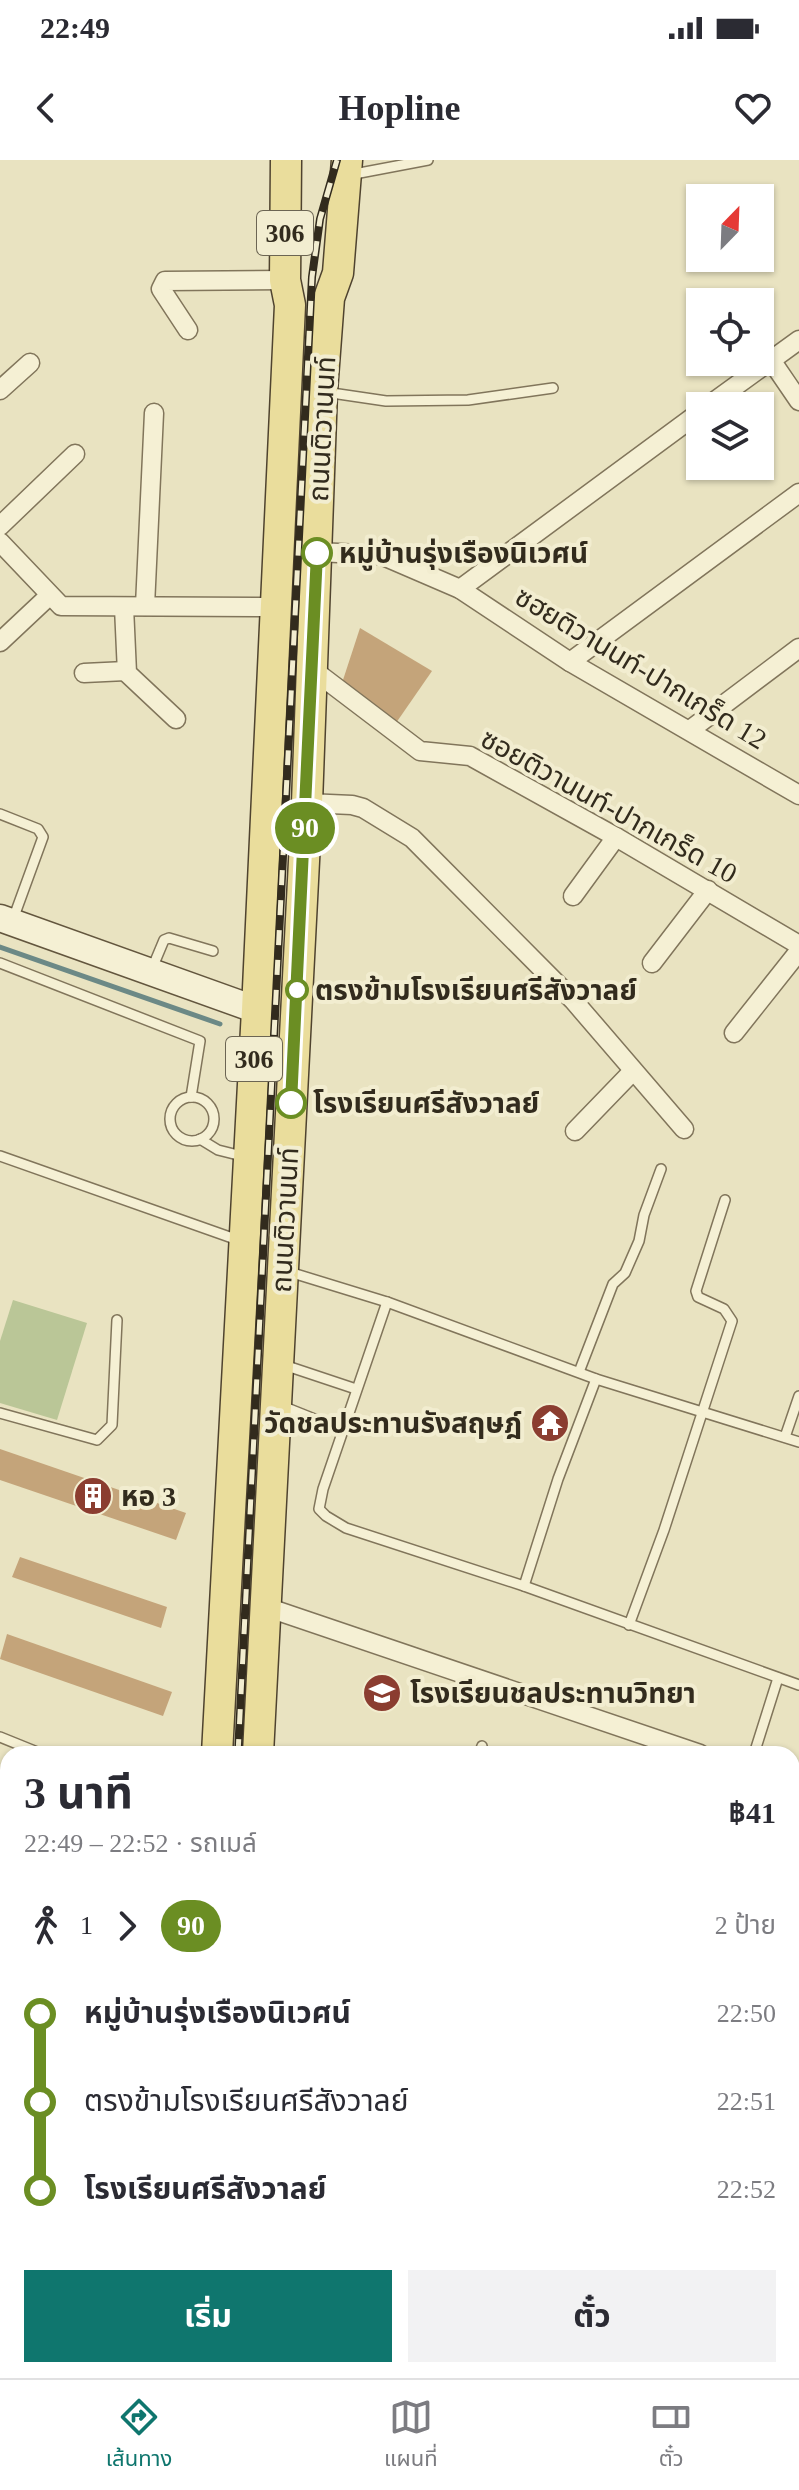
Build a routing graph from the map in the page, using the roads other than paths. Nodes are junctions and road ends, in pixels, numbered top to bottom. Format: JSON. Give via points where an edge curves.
{"nodes":[{"id":1,"x":286,"y":160,"type":"edge"},
{"id":2,"x":307,"y":160,"type":"edge"},
{"id":3,"x":428,"y":160,"type":"edge"},
{"id":4,"x":341,"y":165,"type":"edge"},
{"id":5,"x":288,"y":293,"type":"junction"},
{"id":6,"x":188,"y":330,"type":"dead end"},
{"id":7,"x":799,"y":340,"type":"edge"},
{"id":8,"x":774,"y":358,"type":"edge"},
{"id":9,"x":30,"y":363,"type":"dead end"},
{"id":10,"x":774,"y":364,"type":"edge"},
{"id":11,"x":749,"y":376,"type":"edge"},
{"id":12,"x":553,"y":388,"type":"dead end"},
{"id":13,"x":0,"y":390,"type":"edge"},
{"id":14,"x":322,"y":391,"type":"junction"},
{"id":15,"x":727,"y":392,"type":"edge"},
{"id":16,"x":799,"y":401,"type":"edge"},
{"id":17,"x":154,"y":413,"type":"dead end"},
{"id":18,"x":686,"y":422,"type":"edge"},
{"id":19,"x":75,"y":454,"type":"dead end"},
{"id":20,"x":799,"y":493,"type":"edge"},
{"id":21,"x":0,"y":526,"type":"edge"},
{"id":22,"x":0,"y":542,"type":"edge"},
{"id":23,"x":317,"y":552,"type":"junction"},
{"id":24,"x":460,"y":589,"type":"junction"},
{"id":25,"x":49,"y":596,"type":"junction"},
{"id":26,"x":145,"y":606,"type":"junction"},
{"id":27,"x":124,"y":607,"type":"junction"},
{"id":28,"x":276,"y":607,"type":"junction"},
{"id":29,"x":0,"y":642,"type":"edge"},
{"id":30,"x":799,"y":648,"type":"edge"},
{"id":31,"x":570,"y":662,"type":"junction"},
{"id":32,"x":312,"y":669,"type":"junction"},
{"id":33,"x":126,"y":671,"type":"junction"},
{"id":34,"x":84,"y":673,"type":"dead end"},
{"id":35,"x":176,"y":719,"type":"dead end"},
{"id":36,"x":690,"y":730,"type":"junction"},
{"id":37,"x":799,"y":795,"type":"edge"},
{"id":38,"x":307,"y":803,"type":"junction"},
{"id":39,"x":0,"y":814,"type":"edge"},
{"id":40,"x":616,"y":837,"type":"junction"},
{"id":41,"x":708,"y":890,"type":"junction"},
{"id":42,"x":573,"y":896,"type":"dead end"},
{"id":43,"x":6,"y":920,"type":"edge"},
{"id":44,"x":799,"y":945,"type":"edge"},
{"id":45,"x":213,"y":951,"type":"dead end"},
{"id":46,"x":799,"y":951,"type":"edge"},
{"id":47,"x":0,"y":963,"type":"edge"},
{"id":48,"x":652,"y":963,"type":"dead end"},
{"id":49,"x":151,"y":971,"type":"junction"},
{"id":50,"x":257,"y":1010,"type":"junction"},
{"id":51,"x":734,"y":1033,"type":"dead end"},
{"id":52,"x":633,"y":1071,"type":"junction"},
{"id":53,"x":191,"y":1097,"type":"junction"},
{"id":54,"x":684,"y":1129,"type":"dead end"},
{"id":55,"x":575,"y":1131,"type":"dead end"},
{"id":56,"x":200,"y":1139,"type":"junction"},
{"id":57,"x":0,"y":1156,"type":"edge"},
{"id":58,"x":249,"y":1158,"type":"junction"},
{"id":59,"x":661,"y":1169,"type":"dead end"},
{"id":60,"x":725,"y":1200,"type":"dead end"},
{"id":61,"x":243,"y":1252,"type":"junction"},
{"id":62,"x":283,"y":1269,"type":"junction"},
{"id":63,"x":387,"y":1302,"type":"junction"},
{"id":64,"x":117,"y":1320,"type":"dead end"},
{"id":65,"x":278,"y":1363,"type":"junction"},
{"id":66,"x":579,"y":1372,"type":"junction"},
{"id":67,"x":596,"y":1379,"type":"junction"},
{"id":68,"x":356,"y":1389,"type":"junction"},
{"id":69,"x":799,"y":1396,"type":"edge"},
{"id":70,"x":276,"y":1404,"type":"junction"},
{"id":71,"x":701,"y":1411,"type":"junction"},
{"id":72,"x":0,"y":1413,"type":"edge"},
{"id":73,"x":342,"y":1430,"type":"junction"},
{"id":74,"x":785,"y":1437,"type":"junction"},
{"id":75,"x":799,"y":1442,"type":"edge"},
{"id":76,"x":230,"y":1510,"type":"junction"},
{"id":77,"x":270,"y":1513,"type":"junction"},
{"id":78,"x":524,"y":1586,"type":"junction"},
{"id":79,"x":266,"y":1607,"type":"junction"},
{"id":80,"x":629,"y":1625,"type":"junction"},
{"id":81,"x":778,"y":1678,"type":"junction"},
{"id":82,"x":799,"y":1685,"type":"edge"},
{"id":83,"x":0,"y":1737,"type":"edge"},
{"id":84,"x":22,"y":1746,"type":"edge"},
{"id":85,"x":217,"y":1746,"type":"edge"},
{"id":86,"x":258,"y":1746,"type":"edge"},
{"id":87,"x":676,"y":1746,"type":"edge"},
{"id":88,"x":757,"y":1746,"type":"edge"}],
"edges":[{"from":1,"to":5,"type":"main road","name":"ถนนติวานนท์","number":"306"},
{"from":2,"to":5,"type":"main road","number":"306","via":[[300,264]]},
{"from":3,"to":4,"type":"lane"},
{"from":4,"to":14,"type":"main road","name":"ถนนติวานนท์","number":"306","via":[[325,269],[329,298]]},
{"from":5,"to":6,"type":"street","via":[[165,281],[161,289]]},
{"from":5,"to":28,"type":"main road","name":"ถนนติวานนท์","number":"306"},
{"from":7,"to":8,"type":"street"},
{"from":9,"to":13,"type":"street"},
{"from":10,"to":16,"type":"street"},
{"from":11,"to":15,"type":"street"},
{"from":12,"to":14,"type":"lane","via":[[468,400],[386,401]]},
{"from":14,"to":23,"type":"main road","name":"ถนนติวานนท์","number":"306"},
{"from":17,"to":26,"type":"street"},
{"from":18,"to":24,"type":"street"},
{"from":19,"to":21,"type":"street"},
{"from":20,"to":31,"type":"street"},
{"from":22,"to":25,"type":"street"},
{"from":23,"to":24,"type":"street","name":"ซฮยติวานนท์-ปากเกร็ด 12","via":[[381,555]]},
{"from":23,"to":32,"type":"main road","name":"ถนนติวานนท์","number":"306"},
{"from":24,"to":31,"type":"street","name":"ซฮยติวานนท์-ปากเกร็ด 12"},
{"from":25,"to":27,"type":"street","via":[[61,606]]},
{"from":25,"to":29,"type":"street"},
{"from":26,"to":27,"type":"street"},
{"from":26,"to":28,"type":"street"},
{"from":27,"to":33,"type":"street"},
{"from":28,"to":50,"type":"main road","name":"ถนนติวานนท์","number":"306"},
{"from":30,"to":36,"type":"street"},
{"from":31,"to":36,"type":"street","name":"ซฮยติวานนท์-ปากเกร็ด 12"},
{"from":32,"to":38,"type":"main road","name":"ถนนติวานนท์","number":"306"},
{"from":32,"to":40,"type":"street","name":"ซอยติวานนท์-ปากเกร็ด 10","via":[[420,751],[470,756]]},
{"from":33,"to":34,"type":"street"},
{"from":33,"to":35,"type":"street"},
{"from":36,"to":37,"type":"street","name":"ซฮยติวานนท์-ปากเกร็ด 12"},
{"from":38,"to":52,"type":"street","via":[[363,808],[412,838],[573,1000]]},
{"from":38,"to":62,"type":"main road","name":"ถนนติวานนท์","number":"306"},
{"from":39,"to":43,"type":"lane","via":[[38,829],[43,837]]},
{"from":40,"to":41,"type":"street","name":"ซอยติวานนท์-ปากเกร็ด 10"},
{"from":40,"to":42,"type":"street"},
{"from":41,"to":44,"type":"street","name":"ซอยติวานนท์-ปากเกร็ด 10"},
{"from":41,"to":48,"type":"street"},
{"from":43,"to":49,"type":"street"},
{"from":45,"to":49,"type":"lane","via":[[169,938]]},
{"from":46,"to":51,"type":"street"},
{"from":47,"to":53,"type":"lane","via":[[200,1041]]},
{"from":49,"to":50,"type":"street"},
{"from":50,"to":58,"type":"main road","name":"ถนนติวานนท์","number":"306"},
{"from":52,"to":54,"type":"street"},
{"from":52,"to":55,"type":"street"},
{"from":53,"to":56,"type":"lane","via":[[208,1104],[215,1120]]},
{"from":53,"to":56,"type":"lane","via":[[174,1104],[169,1120],[178,1136]]},
{"from":56,"to":58,"type":"lane"},
{"from":57,"to":61,"type":"lane"},
{"from":58,"to":61,"type":"main road","name":"ถนนติวานนท์","number":"306"},
{"from":59,"to":66,"type":"lane","via":[[639,1241],[625,1273],[613,1284]]},
{"from":60,"to":71,"type":"lane","via":[[696,1291],[724,1309],[732,1321]]},
{"from":61,"to":62,"type":"main road"},
{"from":61,"to":76,"type":"main road","name":"ถนนติวานนท์","number":"306"},
{"from":62,"to":63,"type":"lane"},
{"from":62,"to":65,"type":"main road","name":"ถนนติวานนท์","number":"306"},
{"from":63,"to":66,"type":"lane"},
{"from":63,"to":68,"type":"lane"},
{"from":64,"to":72,"type":"lane","via":[[112,1425],[103,1437],[97,1440]]},
{"from":65,"to":68,"type":"lane"},
{"from":65,"to":70,"type":"main road","name":"ถนนติวานนท์","number":"306"},
{"from":66,"to":67,"type":"lane"},
{"from":67,"to":71,"type":"lane"},
{"from":67,"to":78,"type":"lane"},
{"from":68,"to":73,"type":"lane"},
{"from":69,"to":74,"type":"lane"},
{"from":70,"to":73,"type":"lane"},
{"from":70,"to":77,"type":"main road","name":"ถนนติวานนท์","number":"306"},
{"from":71,"to":74,"type":"lane"},
{"from":71,"to":80,"type":"lane"},
{"from":73,"to":78,"type":"lane","via":[[319,1504],[326,1516],[371,1537]]},
{"from":74,"to":75,"type":"lane"},
{"from":76,"to":77,"type":"main road"},
{"from":76,"to":85,"type":"main road","name":"ถนนติวานนท์","number":"306"},
{"from":77,"to":79,"type":"main road","name":"ถนนติวานนท์","number":"306"},
{"from":78,"to":80,"type":"lane"},
{"from":79,"to":86,"type":"main road","name":"ถนนติวานนท์","number":"306"},
{"from":79,"to":87,"type":"street"},
{"from":80,"to":81,"type":"lane"},
{"from":81,"to":82,"type":"lane"},
{"from":81,"to":88,"type":"lane"},
{"from":83,"to":84,"type":"lane"}]}
